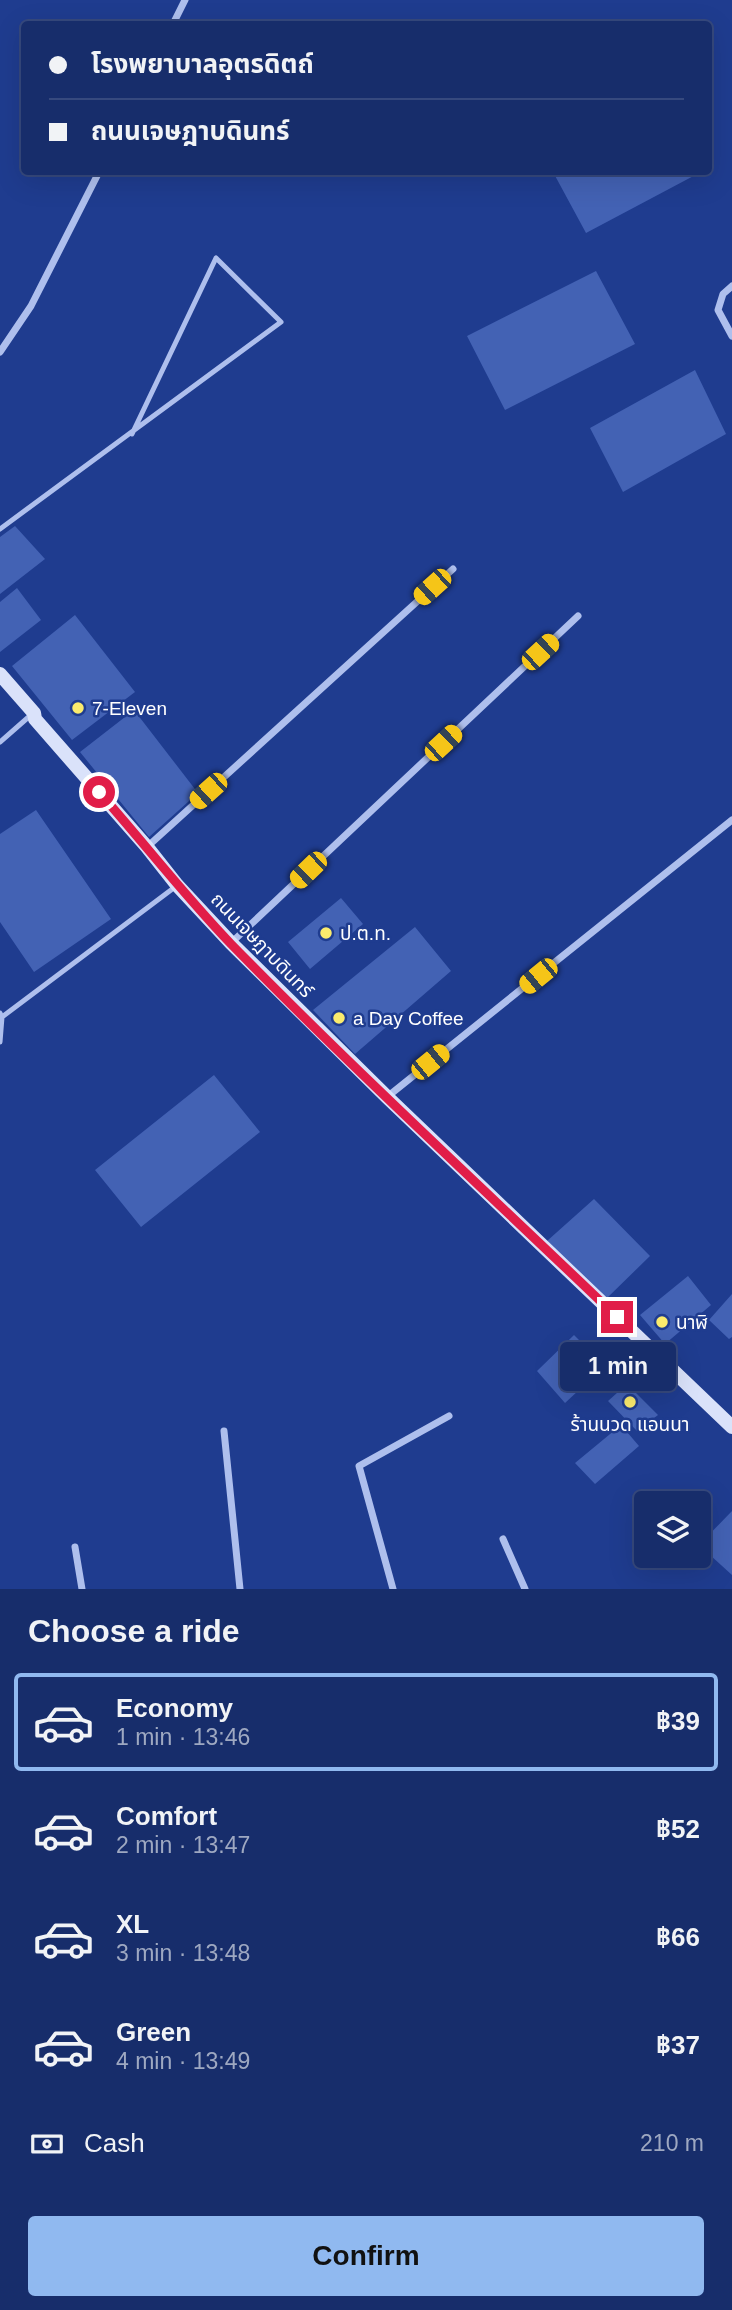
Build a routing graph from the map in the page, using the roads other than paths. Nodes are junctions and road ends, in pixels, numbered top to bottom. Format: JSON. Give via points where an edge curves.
{"nodes":[{"id":1,"x":185,"y":0,"type":"edge"},
{"id":2,"x":174,"y":21,"type":"edge"},
{"id":3,"x":97,"y":175,"type":"edge"},
{"id":4,"x":732,"y":286,"type":"edge"},
{"id":5,"x":732,"y":336,"type":"edge"},
{"id":6,"x":0,"y":352,"type":"edge"},
{"id":7,"x":132,"y":433,"type":"junction"},
{"id":8,"x":0,"y":528,"type":"edge"},
{"id":9,"x":453,"y":569,"type":"dead end"},
{"id":10,"x":578,"y":616,"type":"dead end"},
{"id":11,"x":0,"y":674,"type":"edge"},
{"id":12,"x":34,"y":713,"type":"junction"},
{"id":13,"x":0,"y":742,"type":"edge"},
{"id":14,"x":732,"y":820,"type":"edge"},
{"id":15,"x":147,"y":847,"type":"junction"},
{"id":16,"x":177,"y":885,"type":"junction"},
{"id":17,"x":231,"y":943,"type":"junction"},
{"id":18,"x":1,"y":1015,"type":"edge"},
{"id":19,"x":0,"y":1042,"type":"edge"},
{"id":20,"x":387,"y":1097,"type":"junction"},
{"id":21,"x":449,"y":1416,"type":"dead end"},
{"id":22,"x":732,"y":1427,"type":"edge"},
{"id":23,"x":224,"y":1431,"type":"dead end"},
{"id":24,"x":503,"y":1539,"type":"dead end"},
{"id":25,"x":75,"y":1547,"type":"dead end"},
{"id":26,"x":82,"y":1589,"type":"edge"},
{"id":27,"x":240,"y":1589,"type":"edge"},
{"id":28,"x":393,"y":1589,"type":"edge"},
{"id":29,"x":525,"y":1589,"type":"edge"}],
"edges":[{"from":1,"to":2,"type":"street"},
{"from":3,"to":6,"type":"street","via":[[31,306]]},
{"from":4,"to":5,"type":"street","via":[[723,294],[718,310]]},
{"from":7,"to":7,"type":"lane","via":[[281,322],[216,258],[180,333]]},
{"from":7,"to":8,"type":"lane"},
{"from":9,"to":15,"type":"street"},
{"from":10,"to":17,"type":"street"},
{"from":11,"to":12,"type":"street","name":"ถนนเจษฎาบดินทร์"},
{"from":12,"to":13,"type":"lane"},
{"from":12,"to":15,"type":"street","name":"ถนนเจษฎาบดินทร์"},
{"from":14,"to":20,"type":"street"},
{"from":15,"to":16,"type":"street","name":"ถนนเจษฎาบดินทร์"},
{"from":16,"to":17,"type":"street","name":"ถนนเจษฎาบดินทร์"},
{"from":16,"to":18,"type":"lane"},
{"from":17,"to":20,"type":"street","name":"ถนนเจษฎาบดินทร์"},
{"from":18,"to":19,"type":"lane"},
{"from":20,"to":22,"type":"street","name":"ถนนเจษฎาบดินทร์"},
{"from":21,"to":28,"type":"street","via":[[359,1466]]},
{"from":23,"to":27,"type":"street"},
{"from":24,"to":29,"type":"street"},
{"from":25,"to":26,"type":"street"}]}
